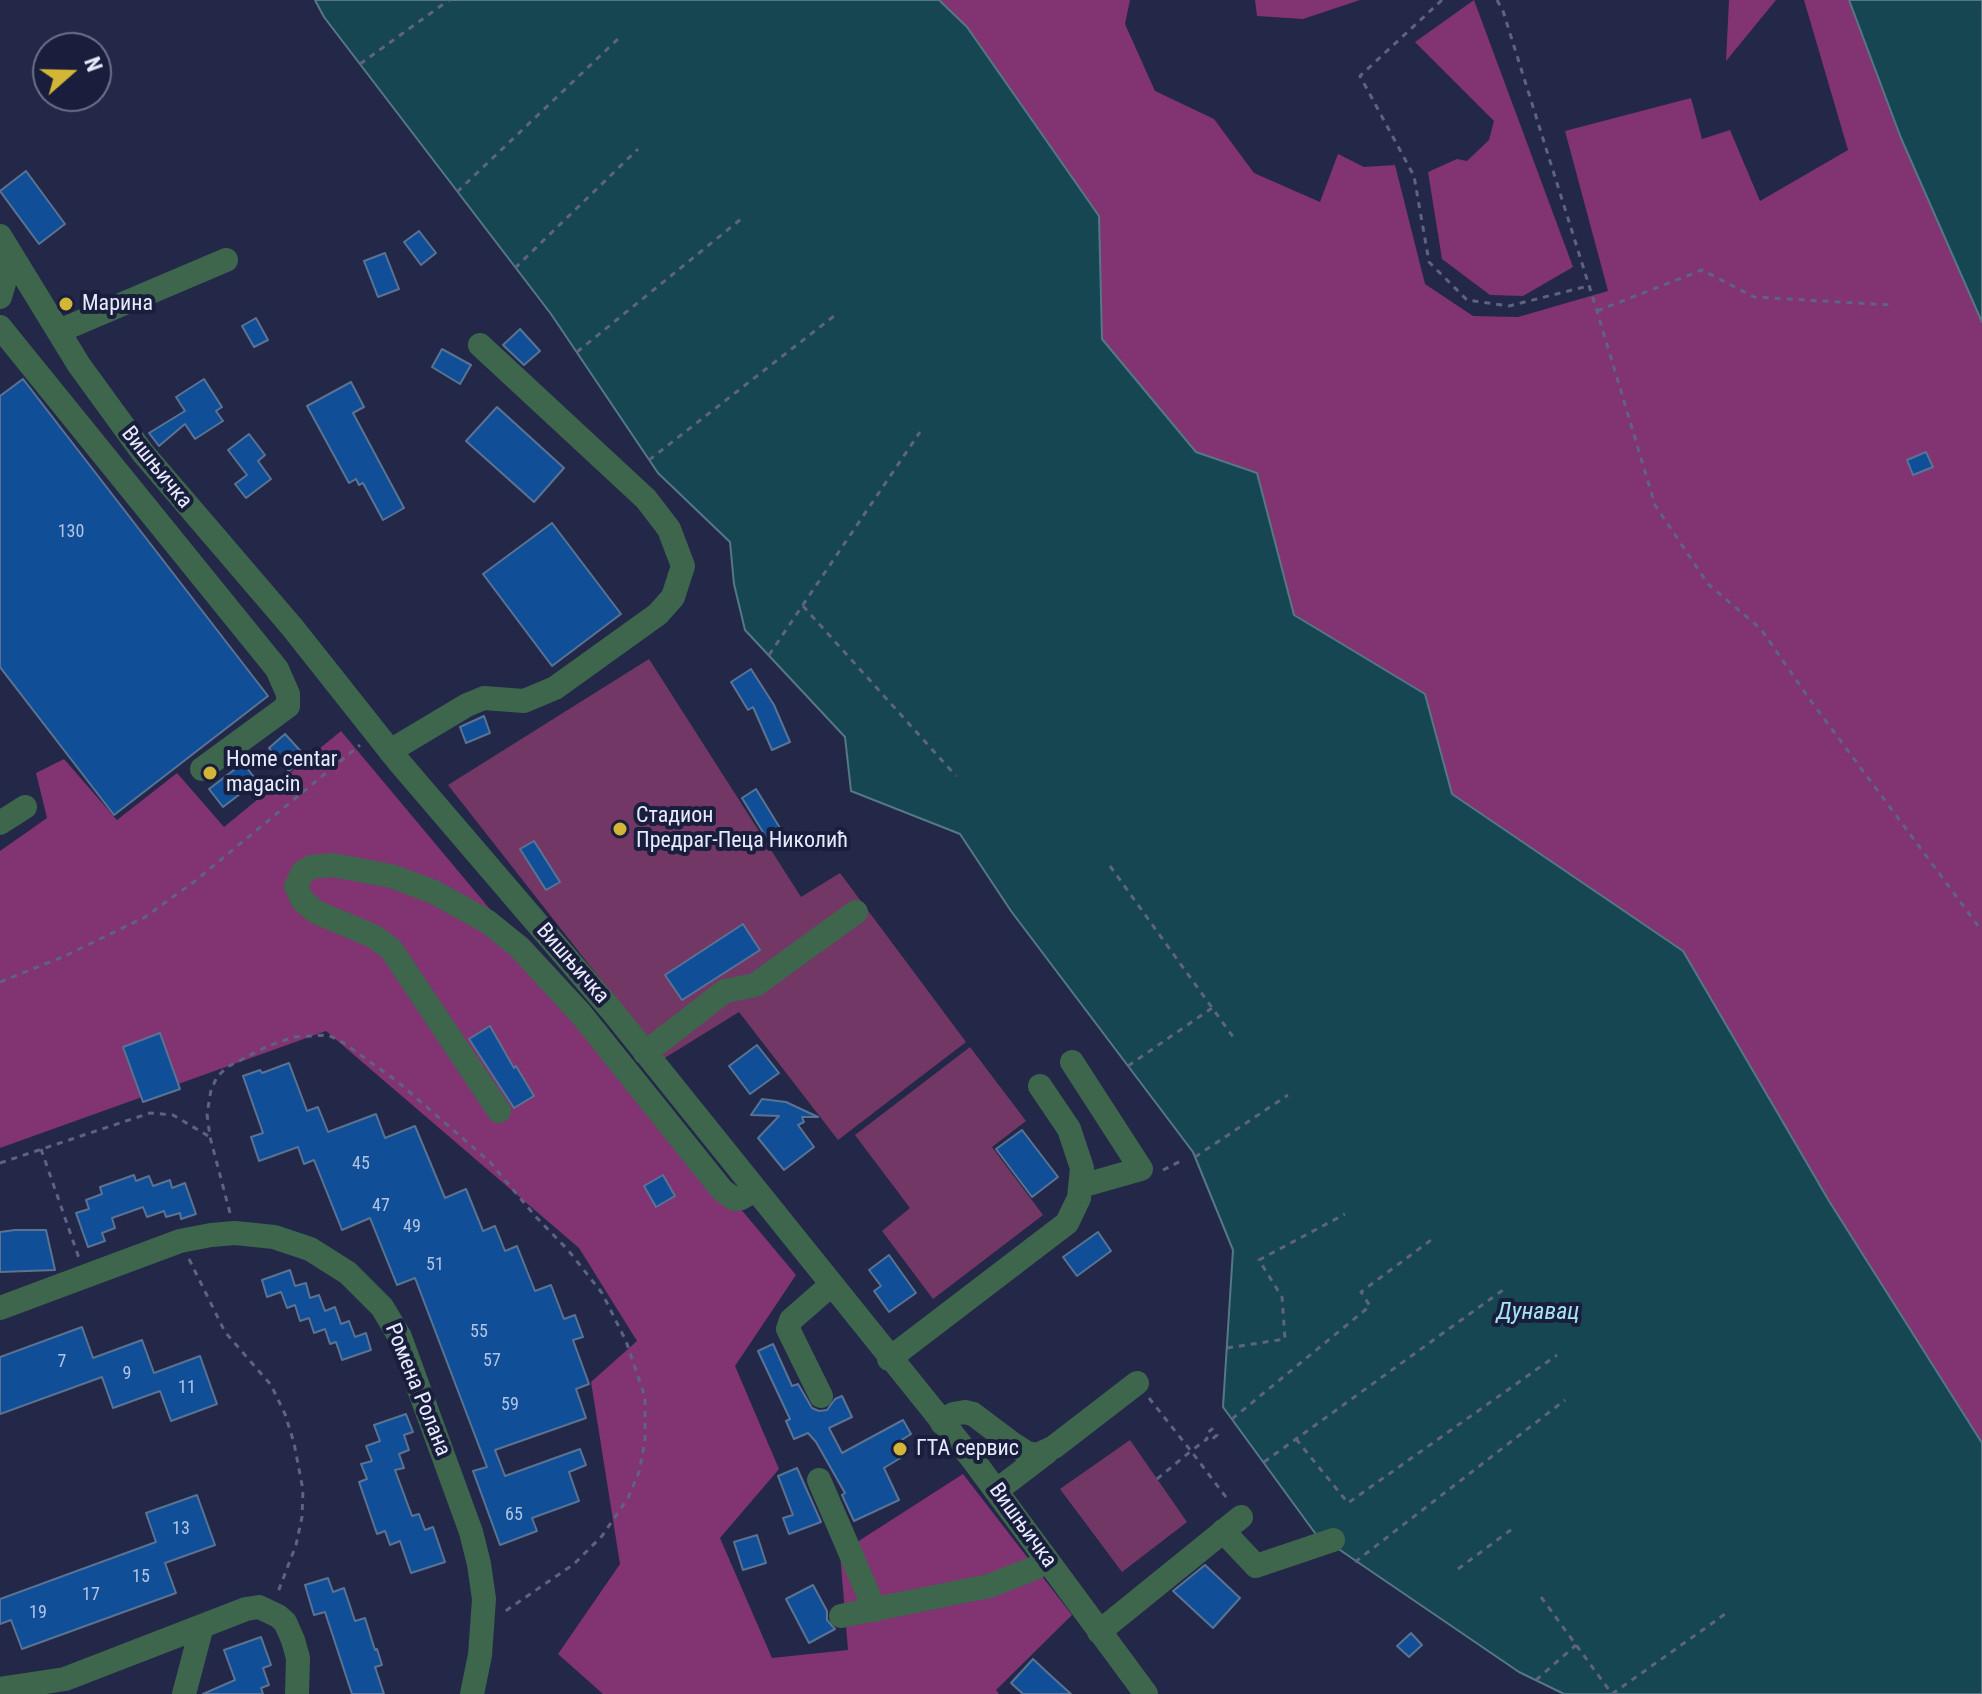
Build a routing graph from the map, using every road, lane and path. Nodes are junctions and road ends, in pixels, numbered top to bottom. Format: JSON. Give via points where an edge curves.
{"nodes":[{"id":1,"x":449,"y":0,"type":"edge"},
{"id":2,"x":1442,"y":0,"type":"edge"},
{"id":3,"x":1497,"y":0,"type":"edge"},
{"id":4,"x":621,"y":36,"type":"dead end"},
{"id":5,"x":360,"y":64,"type":"dead end"},
{"id":6,"x":638,"y":149,"type":"dead end"},
{"id":7,"x":457,"y":192,"type":"dead end"},
{"id":8,"x":741,"y":219,"type":"dead end"},
{"id":9,"x":6,"y":246,"type":"edge"},
{"id":10,"x":226,"y":260,"type":"dead end"},
{"id":11,"x":515,"y":268,"type":"dead end"},
{"id":12,"x":1588,"y":286,"type":"junction"},
{"id":13,"x":0,"y":297,"type":"edge"},
{"id":14,"x":1891,"y":305,"type":"dead end"},
{"id":15,"x":1597,"y":311,"type":"junction"},
{"id":16,"x":834,"y":316,"type":"dead end"},
{"id":17,"x":0,"y":327,"type":"edge"},
{"id":18,"x":59,"y":331,"type":"junction"},
{"id":19,"x":480,"y":345,"type":"dead end"},
{"id":20,"x":577,"y":352,"type":"dead end"},
{"id":21,"x":920,"y":432,"type":"dead end"},
{"id":22,"x":649,"y":460,"type":"dead end"},
{"id":23,"x":803,"y":606,"type":"junction"},
{"id":24,"x":769,"y":655,"type":"dead end"},
{"id":25,"x":383,"y":742,"type":"junction"},
{"id":26,"x":202,"y":769,"type":"dead end"},
{"id":27,"x":956,"y":776,"type":"dead end"},
{"id":28,"x":25,"y":807,"type":"dead end"},
{"id":29,"x":0,"y":823,"type":"edge"},
{"id":30,"x":1110,"y":866,"type":"dead end"},
{"id":31,"x":856,"y":912,"type":"dead end"},
{"id":32,"x":1982,"y":931,"type":"edge"},
{"id":33,"x":0,"y":982,"type":"edge"},
{"id":34,"x":1212,"y":1008,"type":"junction"},
{"id":35,"x":1236,"y":1041,"type":"dead end"},
{"id":36,"x":645,"y":1053,"type":"junction"},
{"id":37,"x":1072,"y":1062,"type":"dead end"},
{"id":38,"x":1128,"y":1066,"type":"dead end"},
{"id":39,"x":1040,"y":1086,"type":"dead end"},
{"id":40,"x":1288,"y":1095,"type":"dead end"},
{"id":41,"x":499,"y":1111,"type":"dead end"},
{"id":42,"x":210,"y":1137,"type":"junction"},
{"id":43,"x":41,"y":1149,"type":"junction"},
{"id":44,"x":1195,"y":1157,"type":"dead end"},
{"id":45,"x":0,"y":1163,"type":"edge"},
{"id":46,"x":1081,"y":1186,"type":"junction"},
{"id":47,"x":755,"y":1190,"type":"junction"},
{"id":48,"x":1345,"y":1214,"type":"dead end"},
{"id":49,"x":235,"y":1233,"type":"junction"},
{"id":50,"x":1435,"y":1237,"type":"dead end"},
{"id":51,"x":180,"y":1241,"type":"junction"},
{"id":52,"x":86,"y":1277,"type":"junction"},
{"id":53,"x":831,"y":1285,"type":"junction"},
{"id":54,"x":1503,"y":1290,"type":"dead end"},
{"id":55,"x":0,"y":1308,"type":"edge"},
{"id":56,"x":1227,"y":1348,"type":"dead end"},
{"id":57,"x":1557,"y":1355,"type":"dead end"},
{"id":58,"x":889,"y":1359,"type":"junction"},
{"id":59,"x":1137,"y":1383,"type":"joint"},
{"id":60,"x":821,"y":1396,"type":"dead end"},
{"id":61,"x":1565,"y":1400,"type":"dead end"},
{"id":62,"x":1232,"y":1419,"type":"dead end"},
{"id":63,"x":942,"y":1423,"type":"junction"},
{"id":64,"x":1208,"y":1424,"type":"dead end"},
{"id":65,"x":1212,"y":1429,"type":"junction"},
{"id":66,"x":1207,"y":1439,"type":"junction"},
{"id":67,"x":1296,"y":1439,"type":"junction"},
{"id":68,"x":1191,"y":1451,"type":"junction"},
{"id":69,"x":1047,"y":1452,"type":"junction"},
{"id":70,"x":1264,"y":1462,"type":"dead end"},
{"id":71,"x":1157,"y":1479,"type":"dead end"},
{"id":72,"x":819,"y":1480,"type":"dead end"},
{"id":73,"x":996,"y":1491,"type":"junction"},
{"id":74,"x":1232,"y":1524,"type":"junction"},
{"id":75,"x":1512,"y":1529,"type":"dead end"},
{"id":76,"x":1333,"y":1540,"type":"dead end"},
{"id":77,"x":1047,"y":1560,"type":"junction"},
{"id":78,"x":1355,"y":1562,"type":"dead end"},
{"id":79,"x":1458,"y":1569,"type":"dead end"},
{"id":80,"x":1541,"y":1597,"type":"dead end"},
{"id":81,"x":875,"y":1610,"type":"junction"},
{"id":82,"x":271,"y":1611,"type":"junction"},
{"id":83,"x":1728,"y":1612,"type":"dead end"},
{"id":84,"x":841,"y":1616,"type":"dead end"},
{"id":85,"x":483,"y":1624,"type":"junction"},
{"id":86,"x":202,"y":1626,"type":"junction"},
{"id":87,"x":1099,"y":1632,"type":"junction"},
{"id":88,"x":1576,"y":1645,"type":"junction"},
{"id":89,"x":1536,"y":1680,"type":"dead end"},
{"id":90,"x":0,"y":1689,"type":"edge"},
{"id":91,"x":184,"y":1694,"type":"edge"},
{"id":92,"x":297,"y":1694,"type":"edge"},
{"id":93,"x":472,"y":1694,"type":"edge"},
{"id":94,"x":1146,"y":1694,"type":"edge"},
{"id":95,"x":1612,"y":1694,"type":"edge"}],
"edges":[{"from":1,"to":5,"type":"path"},
{"from":2,"to":12,"type":"path","via":[[1360,76],[1414,176],[1429,262],[1467,300],[1509,306]]},
{"from":3,"to":12,"type":"path"},
{"from":4,"to":7,"type":"path"},
{"from":6,"to":11,"type":"path"},
{"from":8,"to":20,"type":"path"},
{"from":9,"to":13,"type":"street"},
{"from":9,"to":18,"type":"street","name":"Вишњичка"},
{"from":10,"to":18,"type":"street"},
{"from":12,"to":15,"type":"path"},
{"from":14,"to":15,"type":"path","via":[[1754,297],[1702,270]]},
{"from":15,"to":32,"type":"path","via":[[1655,505],[1708,584],[1761,629]]},
{"from":16,"to":22,"type":"path"},
{"from":17,"to":26,"type":"street","via":[[277,669],[288,706]]},
{"from":18,"to":25,"type":"street","name":"Вишњичка","via":[[143,453]]},
{"from":19,"to":25,"type":"street","via":[[646,499],[669,529],[683,566],[666,606],[555,688],[524,701],[484,698]]},
{"from":21,"to":23,"type":"path"},
{"from":23,"to":24,"type":"path"},
{"from":23,"to":27,"type":"path"},
{"from":25,"to":33,"type":"path","via":[[145,917]]},
{"from":25,"to":36,"type":"street","name":"Вишњичка"},
{"from":28,"to":29,"type":"street"},
{"from":30,"to":34,"type":"path"},
{"from":31,"to":36,"type":"street","via":[[755,985],[725,991]]},
{"from":34,"to":35,"type":"path"},
{"from":34,"to":38,"type":"path"},
{"from":36,"to":47,"type":"street","name":"Вишњичка"},
{"from":37,"to":46,"type":"street","via":[[1141,1169]]},
{"from":39,"to":46,"type":"street","via":[[1076,1145]]},
{"from":40,"to":44,"type":"path"},
{"from":41,"to":47,"type":"street","via":[[391,949],[303,901],[296,886],[303,872],[333,865],[391,876],[488,922],[519,947],[580,1013],[722,1190],[734,1199]]},
{"from":42,"to":43,"type":"path","via":[[163,1112]]},
{"from":42,"to":49,"type":"path"},
{"from":42,"to":85,"type":"path","via":[[208,1102],[217,1077],[227,1067],[294,1037],[328,1035],[398,1082],[490,1162],[602,1293],[645,1397],[639,1472],[602,1536],[574,1564]]},
{"from":43,"to":45,"type":"path"},
{"from":43,"to":52,"type":"path"},
{"from":46,"to":58,"type":"street","via":[[1067,1223]]},
{"from":47,"to":53,"type":"street","name":"Вишњичка"},
{"from":48,"to":56,"type":"path","via":[[1259,1260],[1282,1297],[1285,1339]]},
{"from":49,"to":51,"type":"street","name":"Ромена Ролана"},
{"from":49,"to":85,"type":"street","name":"Ромена Ролана","via":[[274,1237],[310,1249],[359,1282],[392,1323],[471,1532],[484,1599]]},
{"from":50,"to":62,"type":"path","via":[[1361,1292],[1370,1306]]},
{"from":51,"to":52,"type":"street","name":"Ромена Ролана"},
{"from":51,"to":82,"type":"path","via":[[225,1332],[271,1385],[294,1443],[302,1517]]},
{"from":52,"to":55,"type":"street","name":"Ромена Ролана"},
{"from":53,"to":58,"type":"street","name":"Вишњичка"},
{"from":53,"to":60,"type":"street","via":[[791,1320],[788,1329]]},
{"from":54,"to":67,"type":"path"},
{"from":57,"to":67,"type":"path","via":[[1348,1503]]},
{"from":58,"to":63,"type":"street","name":"Вишњичка"},
{"from":59,"to":68,"type":"path"},
{"from":59,"to":69,"type":"street"},
{"from":61,"to":78,"type":"path"},
{"from":63,"to":69,"type":"street","via":[[953,1414],[973,1414],[1027,1453]]},
{"from":63,"to":73,"type":"street","name":"Вишњичка"},
{"from":64,"to":65,"type":"path"},
{"from":65,"to":66,"type":"path"},
{"from":65,"to":66,"type":"path","via":[[1218,1437]]},
{"from":66,"to":68,"type":"path"},
{"from":67,"to":70,"type":"path"},
{"from":68,"to":71,"type":"path"},
{"from":68,"to":74,"type":"path"},
{"from":69,"to":73,"type":"street"},
{"from":72,"to":81,"type":"street"},
{"from":73,"to":77,"type":"street","name":"Вишњичка"},
{"from":74,"to":76,"type":"street","via":[[1256,1566]]},
{"from":74,"to":87,"type":"street"},
{"from":75,"to":79,"type":"path"},
{"from":77,"to":81,"type":"street","via":[[989,1586]]},
{"from":77,"to":87,"type":"street","name":"Вишњичка"},
{"from":80,"to":88,"type":"path"},
{"from":81,"to":84,"type":"street"},
{"from":82,"to":86,"type":"street","via":[[246,1609]]},
{"from":82,"to":92,"type":"street","via":[[285,1622],[293,1640]]},
{"from":83,"to":95,"type":"path"},
{"from":85,"to":93,"type":"street","name":"Ромена Ролана"},
{"from":86,"to":90,"type":"street","via":[[65,1679]]},
{"from":86,"to":91,"type":"street"},
{"from":87,"to":94,"type":"street","name":"Вишњичка"},
{"from":88,"to":89,"type":"path"},
{"from":88,"to":95,"type":"path"}]}
